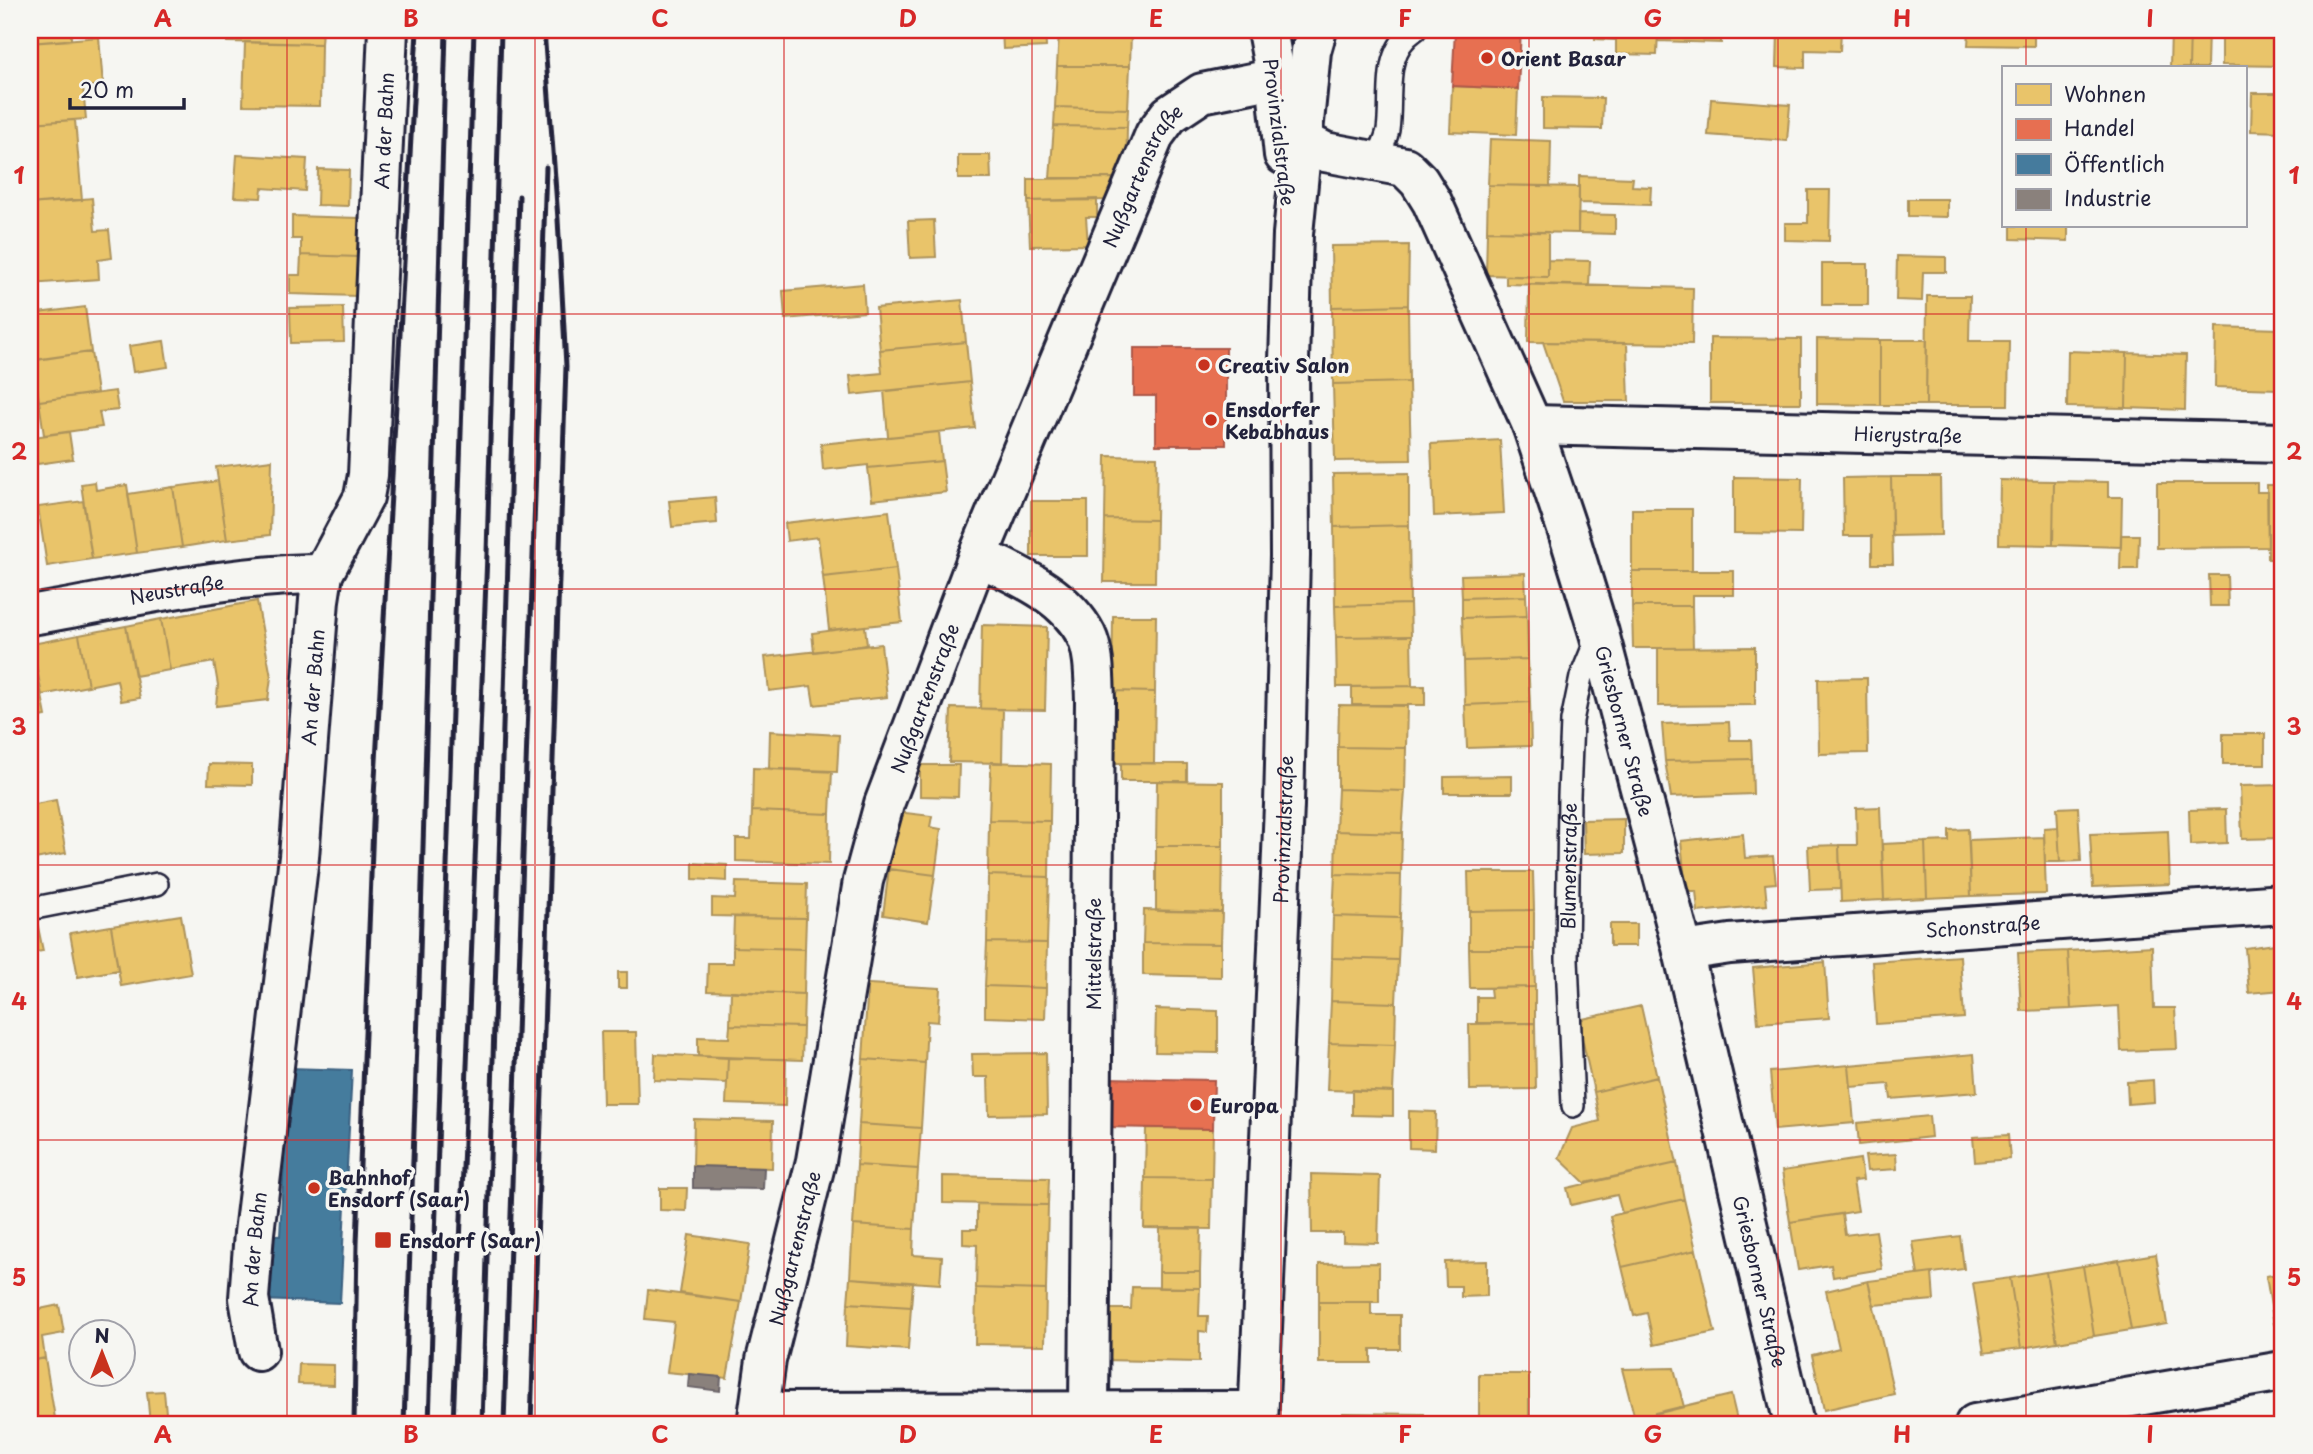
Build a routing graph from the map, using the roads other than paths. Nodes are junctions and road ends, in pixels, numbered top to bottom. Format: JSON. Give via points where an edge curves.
{"nodes":[{"id":1,"x":388,"y":30,"type":"edge"},
{"id":2,"x":1266,"y":30,"type":"edge"},
{"id":3,"x":1317,"y":30,"type":"edge"},
{"id":4,"x":1415,"y":30,"type":"edge"},
{"id":5,"x":1276,"y":78,"type":"junction"},
{"id":6,"x":1302,"y":140,"type":"junction"},
{"id":7,"x":1384,"y":162,"type":"junction"},
{"id":8,"x":1293,"y":234,"type":"junction"},
{"id":9,"x":1532,"y":425,"type":"junction"},
{"id":10,"x":2283,"y":443,"type":"edge"},
{"id":11,"x":978,"y":556,"type":"junction"},
{"id":12,"x":324,"y":574,"type":"junction"},
{"id":13,"x":30,"y":615,"type":"edge"},
{"id":14,"x":1599,"y":633,"type":"junction"},
{"id":15,"x":157,"y":884,"type":"dead end"},
{"id":16,"x":2283,"y":904,"type":"edge"},
{"id":17,"x":30,"y":909,"type":"edge"},
{"id":18,"x":1683,"y":951,"type":"junction"},
{"id":19,"x":1573,"y":1106,"type":"dead end"},
{"id":20,"x":258,"y":1351,"type":"dead end"},
{"id":21,"x":2283,"y":1371,"type":"edge"},
{"id":22,"x":1089,"y":1410,"type":"junction"},
{"id":23,"x":758,"y":1418,"type":"edge"},
{"id":24,"x":1258,"y":1418,"type":"edge"},
{"id":25,"x":1794,"y":1424,"type":"edge"},
{"id":26,"x":1975,"y":1424,"type":"edge"}],
"edges":[{"from":1,"to":12,"type":"street","name":"An der Bahn","via":[[368,475],[358,512]]},
{"from":2,"to":5,"type":"street","name":"Provinzialstraße"},
{"from":3,"to":6,"type":"street","name":"Provinzialstraße"},
{"from":4,"to":7,"type":"lane","via":[[1398,46],[1390,71]]},
{"from":5,"to":8,"type":"street","name":"Provinzialstraße"},
{"from":5,"to":11,"type":"street","name":"Nußgartenstraße","via":[[1202,93],[1169,115],[1155,134]]},
{"from":6,"to":7,"type":"street","name":"Griesborner Straße","via":[[1325,152]]},
{"from":6,"to":8,"type":"street","name":"Provinzialstraße"},
{"from":7,"to":9,"type":"street","name":"Griesborner Straße","via":[[1405,167],[1432,202]]},
{"from":8,"to":24,"type":"street","name":"Provinzialstraße","via":[[1284,805]]},
{"from":9,"to":10,"type":"street","name":"Hierystraße"},
{"from":9,"to":14,"type":"street","name":"Griesborner Straße"},
{"from":11,"to":22,"type":"street","name":"Mittelstraße","via":[[1038,586],[1067,609],[1087,636],[1093,665]]},
{"from":11,"to":23,"type":"street","name":"Nußgartenstraße","via":[[884,804],[863,881],[816,1161],[766,1360]]},
{"from":12,"to":13,"type":"street","name":"Neustraße","via":[[235,580]]},
{"from":12,"to":20,"type":"street","name":"An der Bahn","via":[[299,857],[254,1233],[250,1298]]},
{"from":14,"to":18,"type":"street","name":"Griesborner Straße"},
{"from":14,"to":19,"type":"lane","name":"Blumenstraße","via":[[1581,677],[1572,733],[1567,959]]},
{"from":15,"to":17,"type":"lane"},
{"from":16,"to":18,"type":"street","name":"Schonstraße"},
{"from":18,"to":25,"type":"street","name":"Griesborner Straße"},
{"from":21,"to":26,"type":"street"},
{"from":22,"to":23,"type":"street"},
{"from":22,"to":24,"type":"street"}]}
